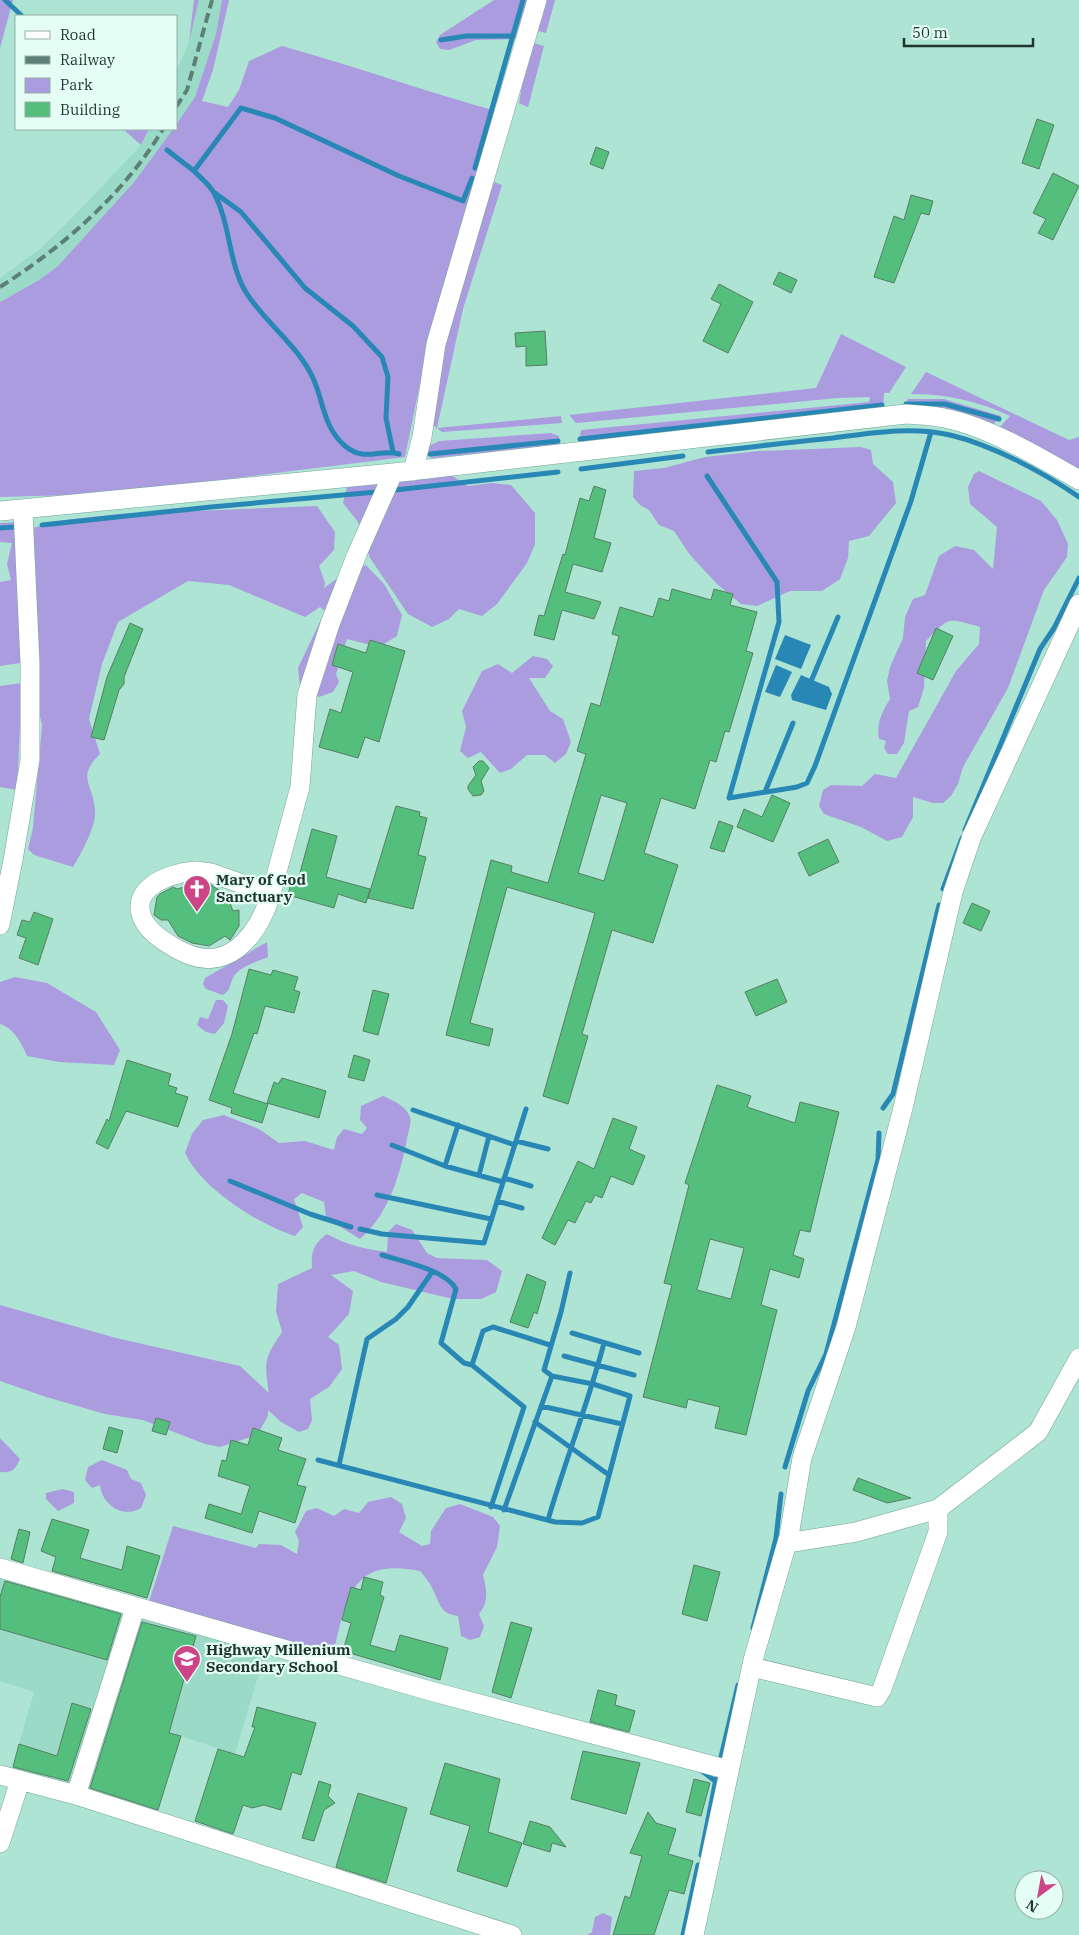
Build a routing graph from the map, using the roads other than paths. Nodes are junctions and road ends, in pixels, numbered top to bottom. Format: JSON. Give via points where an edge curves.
{"nodes":[{"id":1,"x":537,"y":0,"type":"edge"},
{"id":2,"x":413,"y":471,"type":"junction"},
{"id":3,"x":393,"y":473,"type":"junction"},
{"id":4,"x":1079,"y":480,"type":"edge"},
{"id":5,"x":0,"y":511,"type":"edge"},
{"id":6,"x":23,"y":511,"type":"junction"},
{"id":7,"x":1079,"y":604,"type":"edge"},
{"id":8,"x":272,"y":894,"type":"junction"},
{"id":9,"x":0,"y":925,"type":"edge"},
{"id":10,"x":1079,"y":1358,"type":"edge"},
{"id":11,"x":938,"y":1509,"type":"junction"},
{"id":12,"x":787,"y":1543,"type":"junction"},
{"id":13,"x":0,"y":1568,"type":"edge"},
{"id":14,"x":134,"y":1608,"type":"junction"},
{"id":15,"x":752,"y":1666,"type":"junction"},
{"id":16,"x":729,"y":1770,"type":"junction"},
{"id":17,"x":0,"y":1775,"type":"edge"},
{"id":18,"x":20,"y":1781,"type":"junction"},
{"id":19,"x":76,"y":1795,"type":"junction"},
{"id":20,"x":0,"y":1843,"type":"edge"},
{"id":21,"x":512,"y":1935,"type":"edge"},
{"id":22,"x":694,"y":1935,"type":"edge"}],
"edges":[{"from":1,"to":2,"type":"street","via":[[436,344],[422,437]]},
{"from":2,"to":3,"type":"street"},
{"from":2,"to":4,"type":"street","via":[[906,414],[945,418],[991,434]]},
{"from":3,"to":6,"type":"street"},
{"from":3,"to":8,"type":"street","via":[[336,606],[307,695],[300,787]]},
{"from":5,"to":6,"type":"street"},
{"from":6,"to":9,"type":"street","via":[[30,663],[30,760]]},
{"from":7,"to":12,"type":"street","via":[[972,836],[953,892],[903,1108],[846,1327],[802,1458]]},
{"from":8,"to":8,"type":"street","via":[[211,873],[184,872],[149,887],[142,898],[141,910],[144,922],[158,938],[188,955],[211,959],[229,955],[243,944],[265,915]]},
{"from":10,"to":11,"type":"street","via":[[1038,1432]]},
{"from":11,"to":12,"type":"street","via":[[856,1532]]},
{"from":11,"to":15,"type":"street","via":[[938,1532],[877,1697]]},
{"from":12,"to":15,"type":"street"},
{"from":13,"to":14,"type":"street"},
{"from":14,"to":16,"type":"street"},
{"from":14,"to":19,"type":"street"},
{"from":15,"to":16,"type":"street"},
{"from":16,"to":22,"type":"street"},
{"from":17,"to":18,"type":"street"},
{"from":18,"to":19,"type":"street"},
{"from":18,"to":20,"type":"street"},
{"from":19,"to":21,"type":"street"}]}
